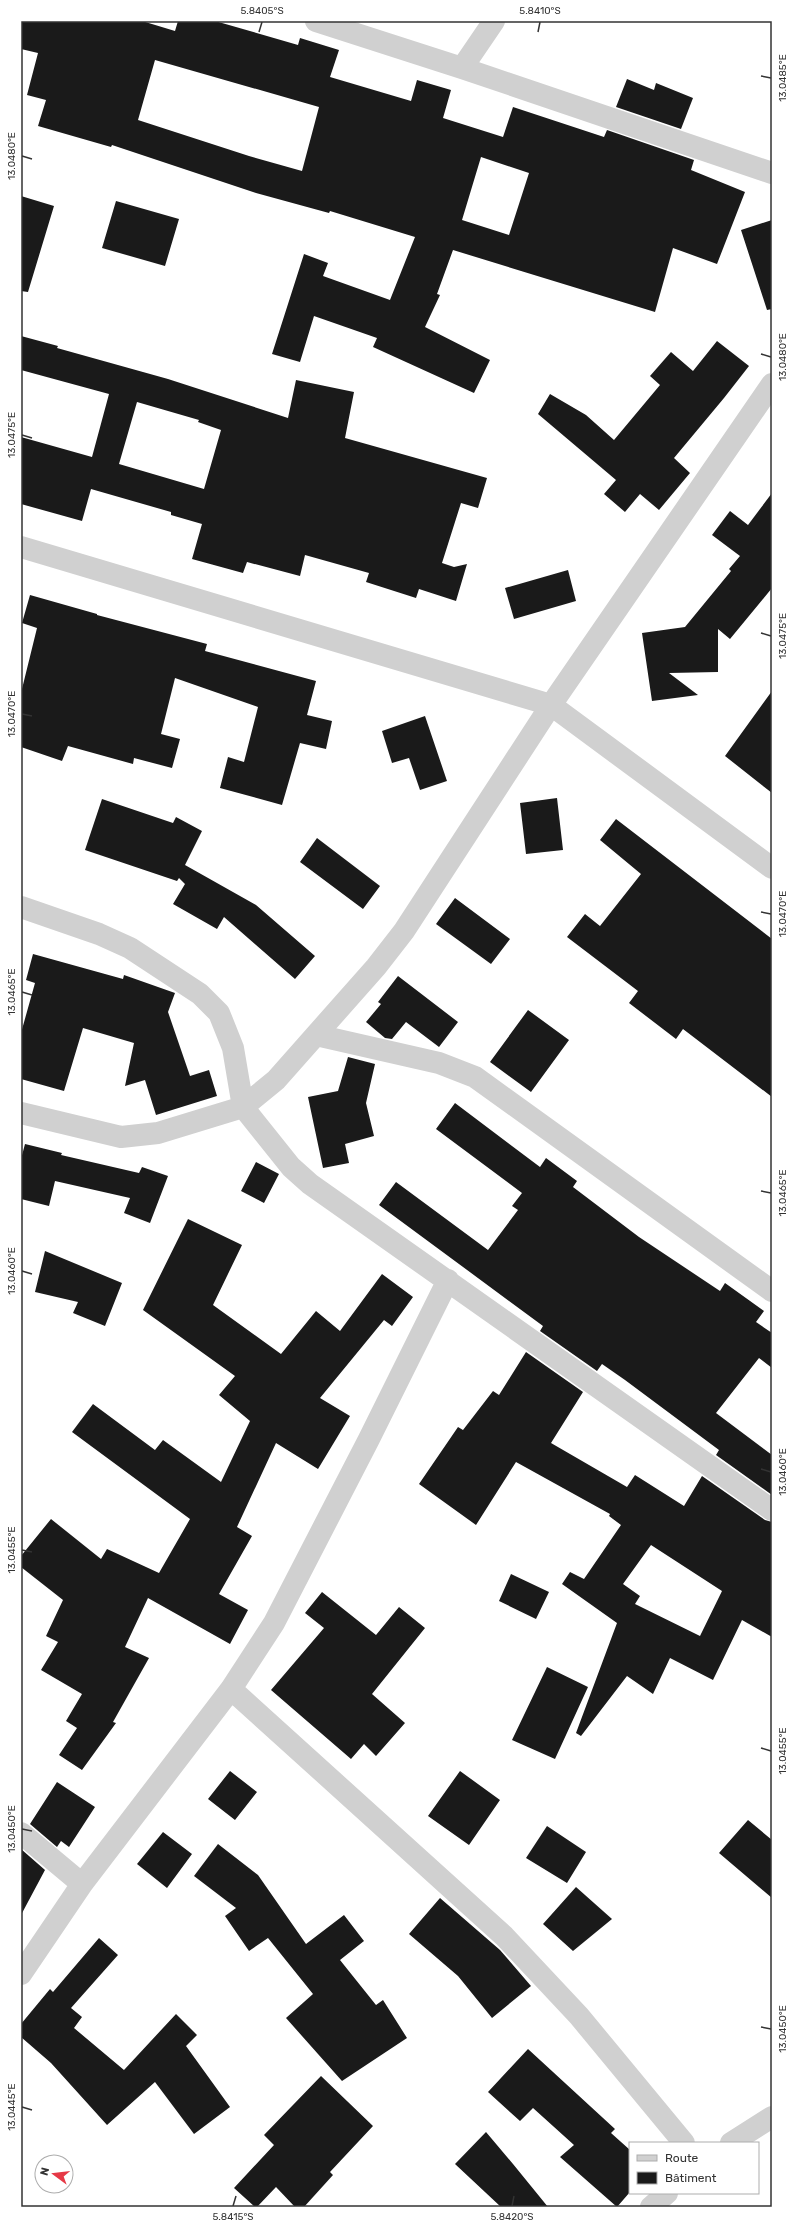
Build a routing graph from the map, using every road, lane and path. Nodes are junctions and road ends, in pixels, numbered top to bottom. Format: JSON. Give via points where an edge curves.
{"nodes":[{"id":1,"x":316,"y":21,"type":"edge"},
{"id":2,"x":494,"y":21,"type":"edge"},
{"id":3,"x":462,"y":68,"type":"junction"},
{"id":4,"x":772,"y":173,"type":"edge"},
{"id":5,"x":772,"y":384,"type":"edge"},
{"id":6,"x":21,"y":547,"type":"edge"},
{"id":7,"x":551,"y":705,"type":"junction"},
{"id":8,"x":772,"y":868,"type":"edge"},
{"id":9,"x":21,"y":908,"type":"edge"},
{"id":10,"x":316,"y":1035,"type":"junction"},
{"id":11,"x":243,"y":1108,"type":"junction"},
{"id":12,"x":21,"y":1113,"type":"edge"},
{"id":13,"x":448,"y":1280,"type":"junction"},
{"id":14,"x":772,"y":1291,"type":"edge"},
{"id":15,"x":772,"y":1510,"type":"edge"},
{"id":16,"x":231,"y":1689,"type":"junction"},
{"id":17,"x":21,"y":1833,"type":"edge"},
{"id":18,"x":82,"y":1884,"type":"junction"},
{"id":19,"x":21,"y":1974,"type":"edge"},
{"id":20,"x":772,"y":2117,"type":"edge"},
{"id":21,"x":683,"y":2142,"type":"edge"},
{"id":22,"x":733,"y":2142,"type":"edge"},
{"id":23,"x":666,"y":2194,"type":"edge"},
{"id":24,"x":651,"y":2207,"type":"edge"}],
"edges":[{"from":1,"to":3,"type":"street"},
{"from":2,"to":3,"type":"street"},
{"from":3,"to":4,"type":"street"},
{"from":5,"to":7,"type":"street"},
{"from":6,"to":7,"type":"street"},
{"from":7,"to":8,"type":"street"},
{"from":7,"to":10,"type":"street","via":[[404,931]]},
{"from":9,"to":11,"type":"street","via":[[99,934],[130,948],[200,994],[219,1013],[233,1048]]},
{"from":10,"to":11,"type":"street","via":[[276,1080]]},
{"from":10,"to":14,"type":"street","via":[[439,1063],[474,1078]]},
{"from":11,"to":12,"type":"street","via":[[158,1133],[121,1136]]},
{"from":11,"to":13,"type":"street","via":[[291,1167],[310,1184]]},
{"from":13,"to":15,"type":"street"},
{"from":13,"to":16,"type":"street","via":[[274,1623]]},
{"from":16,"to":18,"type":"street"},
{"from":16,"to":21,"type":"street","via":[[504,1936],[579,2016]]},
{"from":17,"to":18,"type":"street"},
{"from":18,"to":19,"type":"street"},
{"from":20,"to":22,"type":"street"},
{"from":23,"to":24,"type":"street"}]}
